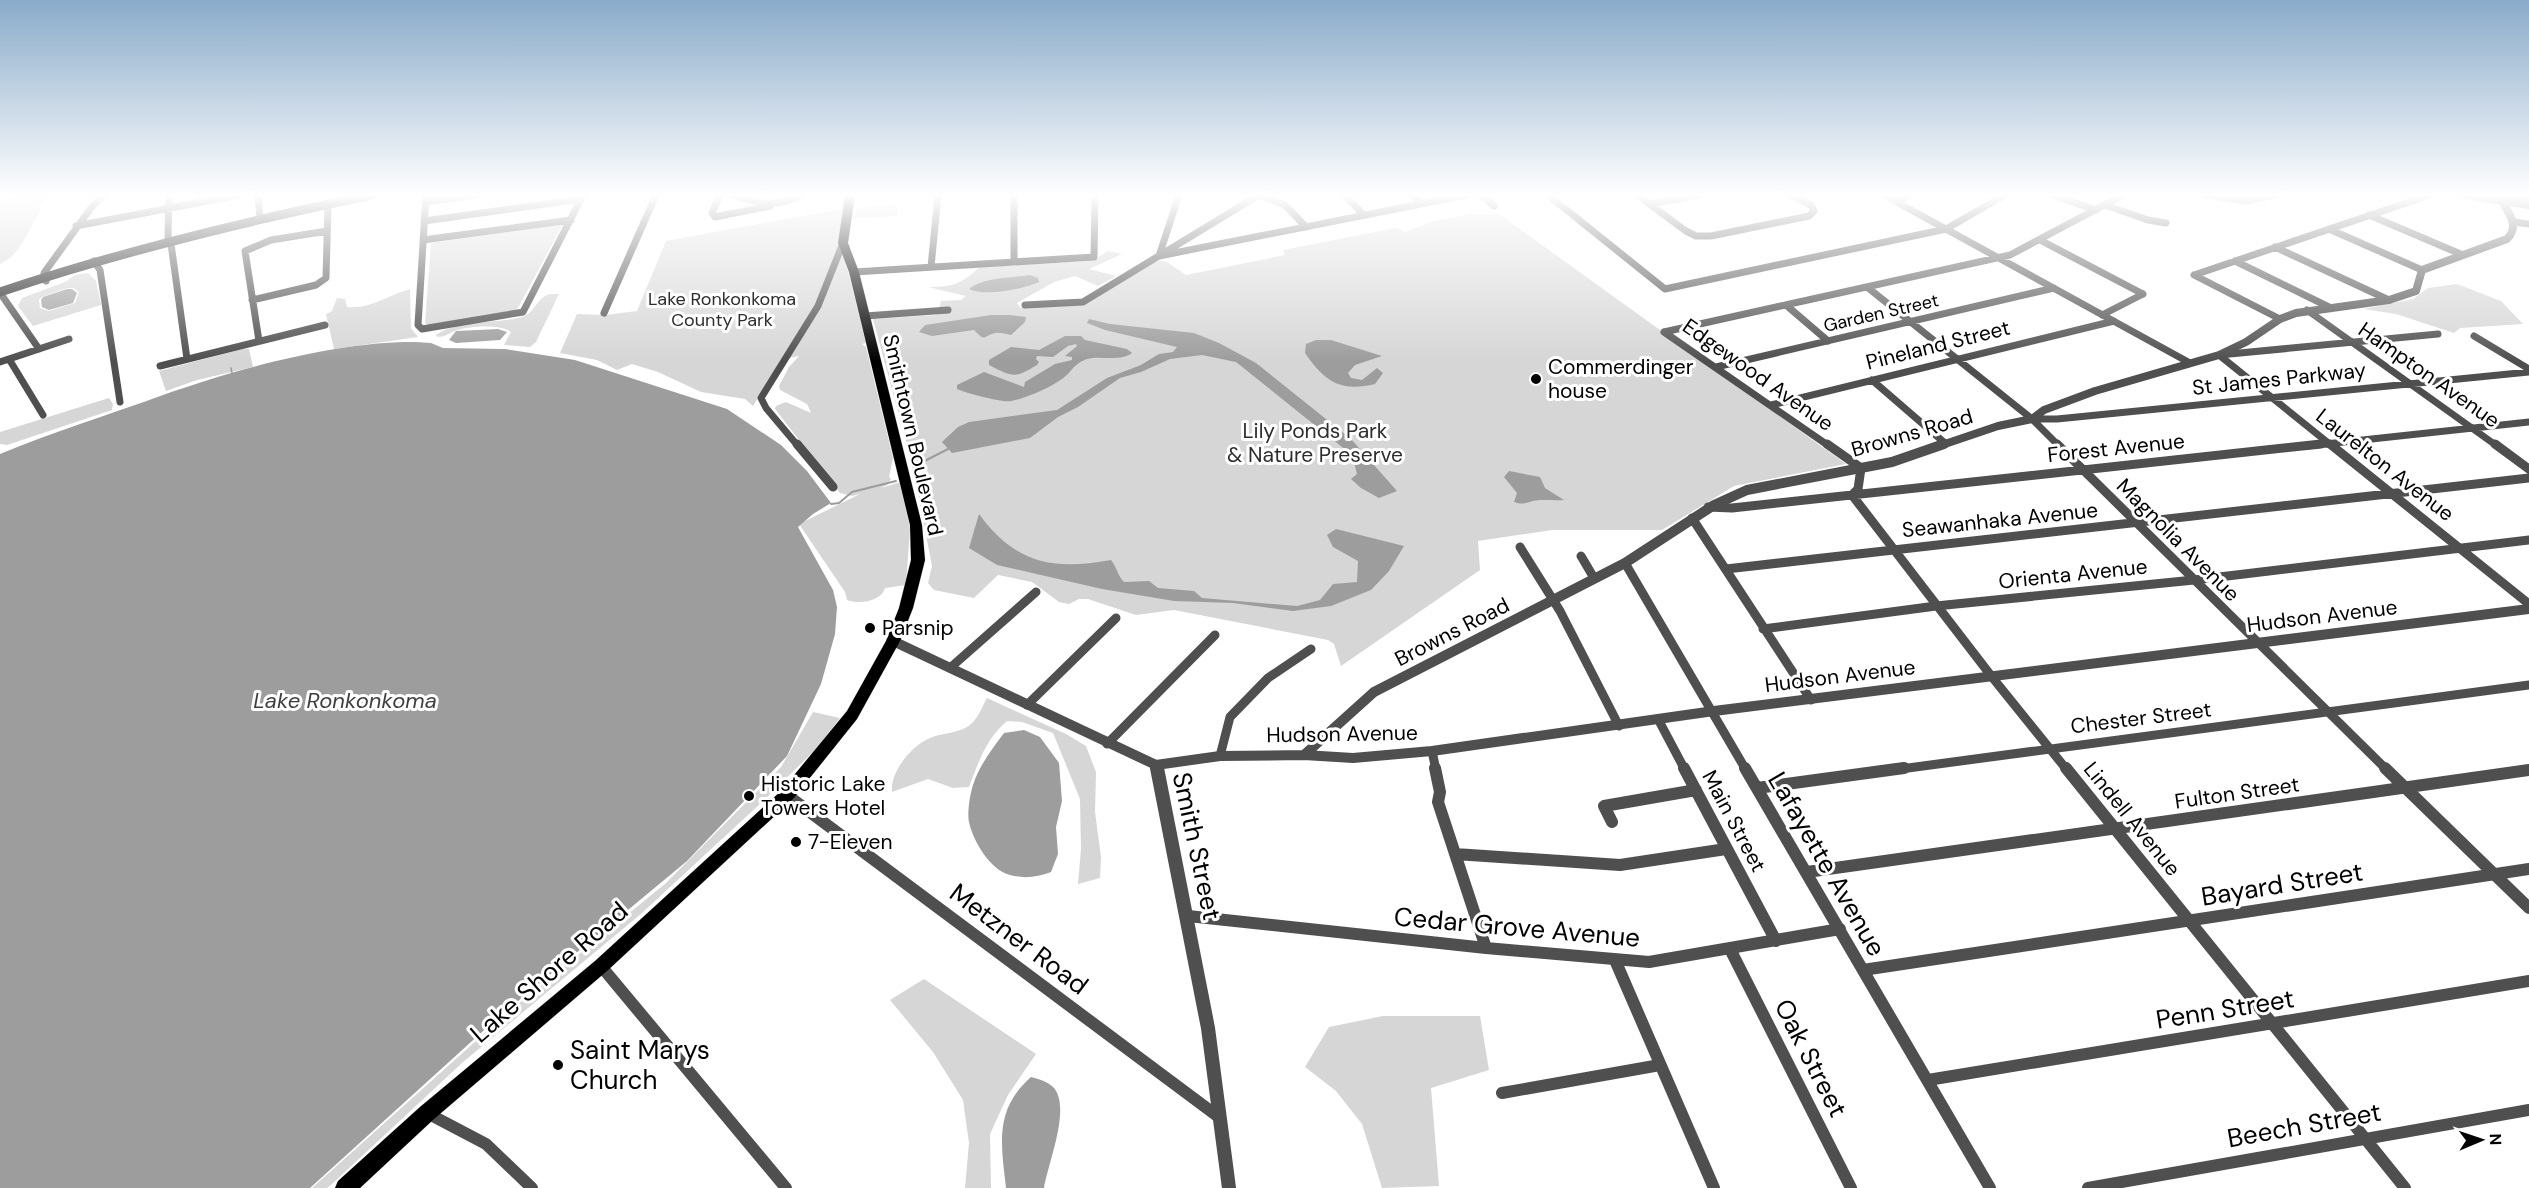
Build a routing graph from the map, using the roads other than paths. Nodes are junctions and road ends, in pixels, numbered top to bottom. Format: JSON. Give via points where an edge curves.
{"nodes":[{"id":1,"x":62,"y":250,"type":"edge"},
{"id":2,"x":140,"y":250,"type":"edge"},
{"id":3,"x":172,"y":250,"type":"edge"},
{"id":4,"x":246,"y":250,"type":"edge"},
{"id":5,"x":327,"y":250,"type":"edge"},
{"id":6,"x":422,"y":250,"type":"edge"},
{"id":7,"x":555,"y":250,"type":"edge"},
{"id":8,"x":632,"y":250,"type":"edge"},
{"id":9,"x":840,"y":250,"type":"edge"},
{"id":10,"x":846,"y":250,"type":"edge"},
{"id":11,"x":933,"y":250,"type":"edge"},
{"id":12,"x":1014,"y":250,"type":"edge"},
{"id":13,"x":1094,"y":250,"type":"edge"},
{"id":14,"x":1161,"y":250,"type":"edge"},
{"id":15,"x":1168,"y":250,"type":"edge"},
{"id":16,"x":1187,"y":250,"type":"edge"},
{"id":17,"x":1617,"y":250,"type":"edge"},
{"id":18,"x":1846,"y":250,"type":"edge"},
{"id":19,"x":1985,"y":250,"type":"edge"},
{"id":20,"x":2016,"y":250,"type":"edge"},
{"id":21,"x":2060,"y":250,"type":"edge"},
{"id":22,"x":2265,"y":250,"type":"edge"},
{"id":23,"x":2282,"y":250,"type":"edge"},
{"id":24,"x":2378,"y":250,"type":"edge"},
{"id":25,"x":2452,"y":250,"type":"edge"},
{"id":26,"x":2476,"y":250,"type":"edge"},
{"id":27,"x":2463,"y":255,"type":"junction"},
{"id":28,"x":1159,"y":256,"type":"junction"},
{"id":29,"x":1999,"y":258,"type":"junction"},
{"id":30,"x":2235,"y":261,"type":"junction"},
{"id":31,"x":1014,"y":262,"type":"junction"},
{"id":32,"x":95,"y":263,"type":"junction"},
{"id":33,"x":931,"y":267,"type":"junction"},
{"id":34,"x":2422,"y":270,"type":"junction"},
{"id":35,"x":854,"y":272,"type":"junction"},
{"id":36,"x":45,"y":279,"type":"junction"},
{"id":37,"x":1867,"y":287,"type":"junction"},
{"id":38,"x":2054,"y":288,"type":"junction"},
{"id":39,"x":1,"y":295,"type":"edge"},
{"id":40,"x":252,"y":300,"type":"junction"},
{"id":41,"x":2389,"y":300,"type":"junction"},
{"id":42,"x":1786,"y":305,"type":"junction"},
{"id":43,"x":1024,"y":306,"type":"dead end"},
{"id":44,"x":2331,"y":308,"type":"junction"},
{"id":45,"x":948,"y":310,"type":"dead end"},
{"id":46,"x":2307,"y":310,"type":"junction"},
{"id":47,"x":604,"y":313,"type":"dead end"},
{"id":48,"x":2102,"y":315,"type":"junction"},
{"id":49,"x":865,"y":316,"type":"junction"},
{"id":50,"x":2280,"y":319,"type":"junction"},
{"id":51,"x":2114,"y":321,"type":"junction"},
{"id":52,"x":1910,"y":322,"type":"junction"},
{"id":53,"x":326,"y":325,"type":"dead end"},
{"id":54,"x":2438,"y":334,"type":"dead end"},
{"id":55,"x":2474,"y":336,"type":"dead end"},
{"id":56,"x":69,"y":339,"type":"dead end"},
{"id":57,"x":259,"y":341,"type":"junction"},
{"id":58,"x":1828,"y":341,"type":"junction"},
{"id":59,"x":2352,"y":342,"type":"junction"},
{"id":60,"x":39,"y":349,"type":"junction"},
{"id":61,"x":2219,"y":355,"type":"junction"},
{"id":62,"x":9,"y":359,"type":"junction"},
{"id":63,"x":187,"y":359,"type":"junction"},
{"id":64,"x":1957,"y":359,"type":"junction"},
{"id":65,"x":0,"y":362,"type":"edge"},
{"id":66,"x":2190,"y":363,"type":"junction"},
{"id":67,"x":160,"y":366,"type":"dead end"},
{"id":68,"x":1716,"y":368,"type":"junction"},
{"id":69,"x":2529,"y":370,"type":"edge"},
{"id":70,"x":1872,"y":380,"type":"junction"},
{"id":71,"x":2410,"y":384,"type":"junction"},
{"id":72,"x":2272,"y":398,"type":"junction"},
{"id":73,"x":120,"y":402,"type":"dead end"},
{"id":74,"x":1771,"y":405,"type":"junction"},
{"id":75,"x":43,"y":416,"type":"dead end"},
{"id":76,"x":2032,"y":419,"type":"junction"},
{"id":77,"x":2529,"y":422,"type":"edge"},
{"id":78,"x":2473,"y":428,"type":"junction"},
{"id":79,"x":1947,"y":444,"type":"junction"},
{"id":80,"x":2329,"y":444,"type":"junction"},
{"id":81,"x":1861,"y":468,"type":"junction"},
{"id":82,"x":2529,"y":469,"type":"edge"},
{"id":83,"x":2084,"y":470,"type":"junction"},
{"id":84,"x":2529,"y":478,"type":"edge"},
{"id":85,"x":833,"y":487,"type":"dead end"},
{"id":86,"x":2391,"y":494,"type":"junction"},
{"id":87,"x":1852,"y":495,"type":"junction"},
{"id":88,"x":1708,"y":507,"type":"junction"},
{"id":89,"x":1692,"y":518,"type":"junction"},
{"id":90,"x":2136,"y":523,"type":"junction"},
{"id":91,"x":2529,"y":540,"type":"edge"},
{"id":92,"x":1520,"y":547,"type":"dead end"},
{"id":93,"x":2461,"y":548,"type":"junction"},
{"id":94,"x":1894,"y":550,"type":"junction"},
{"id":95,"x":1581,"y":556,"type":"dead end"},
{"id":96,"x":1625,"y":563,"type":"junction"},
{"id":97,"x":1726,"y":570,"type":"junction"},
{"id":98,"x":1594,"y":578,"type":"junction"},
{"id":99,"x":2194,"y":580,"type":"junction"},
{"id":100,"x":1036,"y":592,"type":"dead end"},
{"id":101,"x":1552,"y":601,"type":"junction"},
{"id":102,"x":2529,"y":604,"type":"edge"},
{"id":103,"x":1936,"y":606,"type":"junction"},
{"id":104,"x":2529,"y":609,"type":"edge"},
{"id":105,"x":1116,"y":618,"type":"dead end"},
{"id":106,"x":1763,"y":629,"type":"junction"},
{"id":107,"x":1215,"y":635,"type":"dead end"},
{"id":108,"x":893,"y":641,"type":"junction"},
{"id":109,"x":2257,"y":644,"type":"junction"},
{"id":110,"x":1311,"y":649,"type":"dead end"},
{"id":111,"x":950,"y":668,"type":"junction"},
{"id":112,"x":1992,"y":677,"type":"junction"},
{"id":113,"x":2529,"y":685,"type":"edge"},
{"id":114,"x":1811,"y":700,"type":"junction"},
{"id":115,"x":1027,"y":705,"type":"junction"},
{"id":116,"x":1714,"y":711,"type":"junction"},
{"id":117,"x":2328,"y":712,"type":"junction"},
{"id":118,"x":1658,"y":719,"type":"junction"},
{"id":119,"x":1619,"y":726,"type":"junction"},
{"id":120,"x":1107,"y":744,"type":"junction"},
{"id":121,"x":2050,"y":748,"type":"junction"},
{"id":122,"x":1432,"y":751,"type":"junction"},
{"id":123,"x":1304,"y":755,"type":"junction"},
{"id":124,"x":1220,"y":756,"type":"junction"},
{"id":125,"x":1156,"y":765,"type":"junction"},
{"id":126,"x":2529,"y":770,"type":"edge"},
{"id":127,"x":1757,"y":788,"type":"junction"},
{"id":128,"x":2405,"y":788,"type":"junction"},
{"id":129,"x":1696,"y":790,"type":"junction"},
{"id":130,"x":787,"y":795,"type":"junction"},
{"id":131,"x":1612,"y":822,"type":"dead end"},
{"id":132,"x":2117,"y":830,"type":"junction"},
{"id":133,"x":1726,"y":849,"type":"junction"},
{"id":134,"x":1455,"y":854,"type":"junction"},
{"id":135,"x":2529,"y":869,"type":"edge"},
{"id":136,"x":1807,"y":873,"type":"junction"},
{"id":137,"x":2494,"y":874,"type":"junction"},
{"id":138,"x":2529,"y":908,"type":"edge"},
{"id":139,"x":1188,"y":916,"type":"junction"},
{"id":140,"x":2189,"y":921,"type":"junction"},
{"id":141,"x":1840,"y":928,"type":"junction"},
{"id":142,"x":1776,"y":941,"type":"junction"},
{"id":143,"x":1486,"y":948,"type":"junction"},
{"id":144,"x":1730,"y":949,"type":"junction"},
{"id":145,"x":1615,"y":960,"type":"junction"},
{"id":146,"x":601,"y":966,"type":"junction"},
{"id":147,"x":1863,"y":970,"type":"junction"},
{"id":148,"x":2529,"y":981,"type":"edge"},
{"id":149,"x":2272,"y":1024,"type":"junction"},
{"id":150,"x":1660,"y":1065,"type":"junction"},
{"id":151,"x":1928,"y":1080,"type":"junction"},
{"id":152,"x":1502,"y":1093,"type":"dead end"},
{"id":153,"x":2529,"y":1110,"type":"edge"},
{"id":154,"x":427,"y":1113,"type":"junction"},
{"id":155,"x":1223,"y":1120,"type":"junction"},
{"id":156,"x":2366,"y":1139,"type":"junction"},
{"id":157,"x":345,"y":1188,"type":"edge"},
{"id":158,"x":532,"y":1188,"type":"edge"},
{"id":159,"x":786,"y":1188,"type":"edge"},
{"id":160,"x":1229,"y":1188,"type":"edge"},
{"id":161,"x":1714,"y":1188,"type":"edge"},
{"id":162,"x":1851,"y":1188,"type":"edge"},
{"id":163,"x":1990,"y":1188,"type":"edge"},
{"id":164,"x":2088,"y":1188,"type":"edge"},
{"id":165,"x":2405,"y":1188,"type":"edge"}],
"edges":[{"from":1,"to":36,"type":"street"},
{"from":2,"to":32,"type":"main road"},
{"from":3,"to":63,"type":"street"},
{"from":4,"to":40,"type":"street"},
{"from":5,"to":40,"type":"street","via":[[326,278],[322,281]]},
{"from":6,"to":7,"type":"street","via":[[417,325],[422,329],[523,312]]},
{"from":8,"to":47,"type":"street"},
{"from":9,"to":85,"type":"street","via":[[818,306],[761,398]]},
{"from":10,"to":35,"type":"main road","name":"Smithtown Boulevard"},
{"from":11,"to":33,"type":"street"},
{"from":12,"to":31,"type":"street"},
{"from":13,"to":31,"type":"street","via":[[1094,257]]},
{"from":14,"to":28,"type":"street"},
{"from":15,"to":28,"type":"street"},
{"from":16,"to":28,"type":"street"},
{"from":17,"to":18,"type":"street","via":[[1665,289]]},
{"from":19,"to":29,"type":"street"},
{"from":20,"to":29,"type":"street"},
{"from":21,"to":48,"type":"street","via":[[2143,294]]},
{"from":22,"to":30,"type":"street"},
{"from":23,"to":41,"type":"street"},
{"from":24,"to":34,"type":"street"},
{"from":25,"to":27,"type":"street"},
{"from":26,"to":27,"type":"street"},
{"from":27,"to":34,"type":"street"},
{"from":28,"to":43,"type":"street","via":[[1083,302]]},
{"from":29,"to":37,"type":"street"},
{"from":29,"to":38,"type":"street"},
{"from":30,"to":44,"type":"street"},
{"from":30,"to":50,"type":"street","via":[[2194,275]]},
{"from":31,"to":33,"type":"street"},
{"from":32,"to":36,"type":"main road"},
{"from":32,"to":73,"type":"street","via":[[100,270]]},
{"from":33,"to":35,"type":"street"},
{"from":34,"to":41,"type":"street","name":"Browns Road","via":[[2416,291]]},
{"from":35,"to":49,"type":"main road","name":"Smithtown Boulevard"},
{"from":36,"to":39,"type":"main road"},
{"from":37,"to":42,"type":"street"},
{"from":37,"to":52,"type":"street","name":"Magnolia Avenue"},
{"from":38,"to":48,"type":"street"},
{"from":38,"to":52,"type":"street","name":"Garden Street"},
{"from":39,"to":60,"type":"street"},
{"from":40,"to":57,"type":"street"},
{"from":41,"to":44,"type":"street","name":"Browns Road"},
{"from":42,"to":58,"type":"street"},
{"from":42,"to":68,"type":"street","name":"Edgewood Avenue","via":[[1664,332]]},
{"from":44,"to":46,"type":"street","name":"Browns Road"},
{"from":45,"to":49,"type":"street"},
{"from":46,"to":50,"type":"street","name":"Browns Road"},
{"from":46,"to":59,"type":"street","name":"Hampton Avenue"},
{"from":48,"to":51,"type":"street"},
{"from":49,"to":108,"type":"main road","name":"Smithtown Boulevard","via":[[916,525],[918,560]]},
{"from":50,"to":61,"type":"street","name":"Browns Road"},
{"from":51,"to":64,"type":"street","name":"Pineland Street"},
{"from":51,"to":66,"type":"street"},
{"from":52,"to":58,"type":"street","name":"Garden Street"},
{"from":52,"to":64,"type":"street","name":"Magnolia Avenue"},
{"from":53,"to":57,"type":"street"},
{"from":54,"to":59,"type":"street"},
{"from":55,"to":69,"type":"street"},
{"from":56,"to":60,"type":"street"},
{"from":57,"to":63,"type":"street"},
{"from":58,"to":68,"type":"street","name":"Garden Street"},
{"from":59,"to":61,"type":"street"},
{"from":59,"to":71,"type":"street","name":"Hampton Avenue"},
{"from":60,"to":62,"type":"street"},
{"from":61,"to":66,"type":"street","name":"Browns Road"},
{"from":61,"to":72,"type":"street","name":"Laurelton Avenue"},
{"from":62,"to":65,"type":"street"},
{"from":62,"to":75,"type":"street"},
{"from":63,"to":67,"type":"street"},
{"from":64,"to":70,"type":"street","name":"Pineland Street"},
{"from":64,"to":76,"type":"street","name":"Magnolia Avenue"},
{"from":66,"to":76,"type":"street","name":"Browns Road","via":[[2095,391],[2044,410]]},
{"from":68,"to":74,"type":"street","name":"Edgewood Avenue"},
{"from":69,"to":71,"type":"street","name":"St James Parkway"},
{"from":70,"to":74,"type":"street","name":"Pineland Street"},
{"from":70,"to":79,"type":"street"},
{"from":71,"to":72,"type":"street","name":"St James Parkway"},
{"from":71,"to":78,"type":"street","name":"Hampton Avenue"},
{"from":72,"to":76,"type":"street","name":"St James Parkway"},
{"from":72,"to":80,"type":"street","name":"Laurelton Avenue"},
{"from":74,"to":81,"type":"street","name":"Edgewood Avenue"},
{"from":76,"to":79,"type":"street","name":"Browns Road"},
{"from":76,"to":83,"type":"street","name":"Magnolia Avenue"},
{"from":77,"to":78,"type":"street","name":"Forest Avenue"},
{"from":78,"to":80,"type":"street","name":"Forest Avenue"},
{"from":78,"to":82,"type":"street","name":"Hampton Avenue"},
{"from":79,"to":81,"type":"street","name":"Browns Road"},
{"from":80,"to":83,"type":"street","name":"Forest Avenue"},
{"from":80,"to":86,"type":"street","name":"Laurelton Avenue"},
{"from":81,"to":87,"type":"street","via":[[1858,489]]},
{"from":81,"to":88,"type":"street","name":"Browns Road","via":[[1747,489]]},
{"from":83,"to":87,"type":"street","name":"Forest Avenue"},
{"from":83,"to":90,"type":"street","name":"Magnolia Avenue"},
{"from":84,"to":86,"type":"street","name":"Seawanhaka Avenue"},
{"from":86,"to":90,"type":"street","name":"Seawanhaka Avenue"},
{"from":86,"to":93,"type":"street","name":"Laurelton Avenue"},
{"from":87,"to":88,"type":"street","name":"Forest Avenue"},
{"from":87,"to":94,"type":"street","name":"Lindell Avenue"},
{"from":88,"to":89,"type":"street","name":"Browns Road"},
{"from":89,"to":96,"type":"street","name":"Browns Road"},
{"from":89,"to":97,"type":"street"},
{"from":90,"to":94,"type":"street","name":"Seawanhaka Avenue"},
{"from":90,"to":99,"type":"street","name":"Magnolia Avenue"},
{"from":91,"to":93,"type":"street","name":"Orienta Avenue"},
{"from":92,"to":101,"type":"street"},
{"from":93,"to":99,"type":"street","name":"Orienta Avenue"},
{"from":93,"to":102,"type":"street","name":"Laurelton Avenue"},
{"from":94,"to":97,"type":"street","name":"Seawanhaka Avenue"},
{"from":94,"to":103,"type":"street","name":"Lindell Avenue"},
{"from":95,"to":98,"type":"street"},
{"from":96,"to":98,"type":"street","name":"Browns Road"},
{"from":96,"to":116,"type":"street","name":"Lafayette Avenue"},
{"from":97,"to":106,"type":"street"},
{"from":98,"to":101,"type":"street","name":"Browns Road"},
{"from":99,"to":103,"type":"street","name":"Orienta Avenue"},
{"from":99,"to":109,"type":"street","name":"Magnolia Avenue"},
{"from":100,"to":111,"type":"street"},
{"from":101,"to":119,"type":"street"},
{"from":101,"to":123,"type":"street","name":"Browns Road","via":[[1374,692]]},
{"from":103,"to":106,"type":"street","name":"Orienta Avenue"},
{"from":103,"to":112,"type":"street","name":"Lindell Avenue"},
{"from":104,"to":109,"type":"street","name":"Hudson Avenue"},
{"from":105,"to":115,"type":"street"},
{"from":106,"to":114,"type":"street"},
{"from":107,"to":120,"type":"street"},
{"from":108,"to":111,"type":"street","name":"Smith Street"},
{"from":108,"to":130,"type":"main road","name":"Smithtown Boulevard","via":[[852,715]]},
{"from":109,"to":112,"type":"street","name":"Hudson Avenue"},
{"from":109,"to":117,"type":"street","name":"Magnolia Avenue"},
{"from":110,"to":124,"type":"street","via":[[1268,678],[1230,717]]},
{"from":111,"to":115,"type":"street","name":"Smith Street"},
{"from":112,"to":114,"type":"street","name":"Hudson Avenue"},
{"from":112,"to":121,"type":"street","name":"Lindell Avenue"},
{"from":113,"to":117,"type":"street","name":"Chester Street"},
{"from":114,"to":116,"type":"street","name":"Hudson Avenue"},
{"from":115,"to":120,"type":"street","name":"Smith Street"},
{"from":116,"to":118,"type":"street","name":"Hudson Avenue"},
{"from":116,"to":127,"type":"street","name":"Lafayette Avenue"},
{"from":117,"to":121,"type":"street","name":"Chester Street"},
{"from":117,"to":128,"type":"street","name":"Magnolia Avenue"},
{"from":118,"to":119,"type":"street","name":"Hudson Avenue"},
{"from":118,"to":129,"type":"street","name":"Main Street"},
{"from":119,"to":122,"type":"street","name":"Hudson Avenue"},
{"from":120,"to":125,"type":"street","name":"Smith Street"},
{"from":121,"to":127,"type":"street","name":"Chester Street"},
{"from":121,"to":132,"type":"street","name":"Lindell Avenue"},
{"from":122,"to":123,"type":"street","name":"Hudson Avenue","via":[[1353,758]]},
{"from":122,"to":134,"type":"street","via":[[1440,792],[1438,802]]},
{"from":123,"to":124,"type":"street","name":"Hudson Avenue"},
{"from":124,"to":125,"type":"street","name":"Hudson Avenue"},
{"from":125,"to":139,"type":"street","name":"Smith Street"},
{"from":126,"to":128,"type":"street","name":"Fulton Street"},
{"from":127,"to":136,"type":"street","name":"Lafayette Avenue"},
{"from":128,"to":132,"type":"street","name":"Fulton Street"},
{"from":128,"to":137,"type":"street","name":"Magnolia Avenue"},
{"from":129,"to":131,"type":"street","via":[[1604,806]]},
{"from":129,"to":133,"type":"street","name":"Main Street"},
{"from":130,"to":146,"type":"main road","name":"Lake Shore Road"},
{"from":130,"to":155,"type":"street","name":"Metzner Road"},
{"from":132,"to":136,"type":"street","name":"Fulton Street"},
{"from":132,"to":140,"type":"street","name":"Lindell Avenue"},
{"from":133,"to":134,"type":"street","via":[[1620,865]]},
{"from":133,"to":142,"type":"street","name":"Main Street"},
{"from":134,"to":143,"type":"street"},
{"from":135,"to":137,"type":"street","name":"Bayard Street"},
{"from":136,"to":141,"type":"street","name":"Lafayette Avenue"},
{"from":137,"to":138,"type":"street","name":"Magnolia Avenue"},
{"from":137,"to":140,"type":"street","name":"Bayard Street"},
{"from":139,"to":143,"type":"street","name":"Cedar Grove Avenue"},
{"from":139,"to":155,"type":"street","name":"Smith Street"},
{"from":140,"to":147,"type":"street","name":"Bayard Street"},
{"from":140,"to":149,"type":"street","name":"Lindell Avenue"},
{"from":141,"to":142,"type":"street","name":"Cedar Grove Avenue"},
{"from":141,"to":147,"type":"street","name":"Lafayette Avenue"},
{"from":142,"to":144,"type":"street","name":"Cedar Grove Avenue"},
{"from":143,"to":145,"type":"street","name":"Cedar Grove Avenue"},
{"from":144,"to":145,"type":"street","name":"Cedar Grove Avenue","via":[[1648,962]]},
{"from":144,"to":162,"type":"street","name":"Oak Street"},
{"from":145,"to":150,"type":"street"},
{"from":146,"to":154,"type":"main road","name":"Lake Shore Road"},
{"from":146,"to":159,"type":"street"},
{"from":147,"to":151,"type":"street","name":"Lafayette Avenue"},
{"from":148,"to":149,"type":"street","name":"Penn Street"},
{"from":149,"to":151,"type":"street","name":"Penn Street"},
{"from":149,"to":156,"type":"street","name":"Lindell Avenue"},
{"from":150,"to":152,"type":"street"},
{"from":150,"to":161,"type":"street"},
{"from":151,"to":163,"type":"street","name":"Lafayette Avenue"},
{"from":153,"to":156,"type":"street","name":"Beech Street"},
{"from":154,"to":157,"type":"main road","name":"Lake Shore Road"},
{"from":154,"to":158,"type":"street","via":[[486,1144]]},
{"from":155,"to":160,"type":"street","name":"Smith Street"},
{"from":156,"to":164,"type":"street","name":"Beech Street"},
{"from":156,"to":165,"type":"street","name":"Lindell Avenue"}]}
